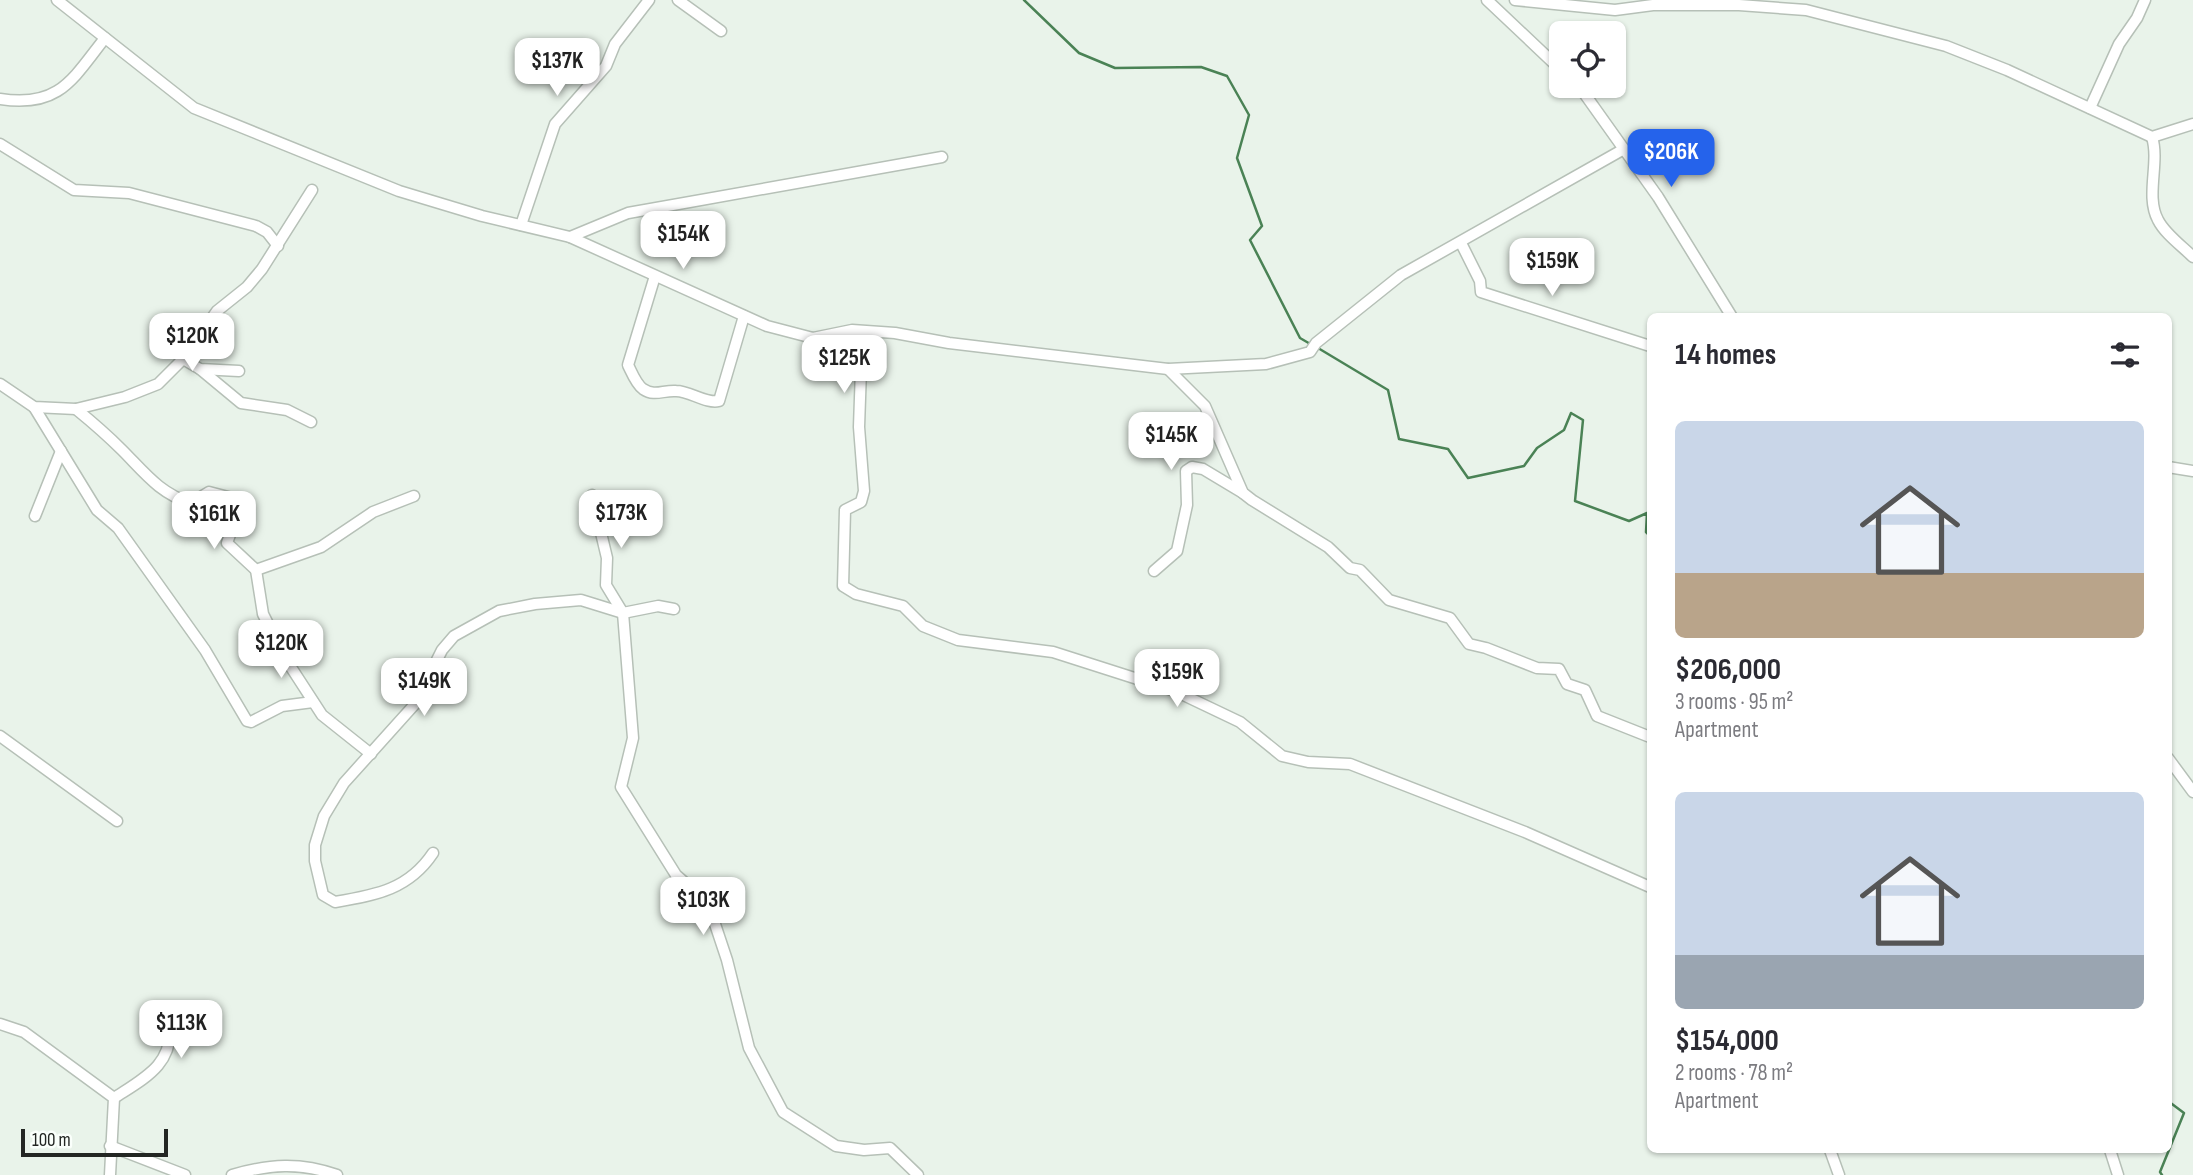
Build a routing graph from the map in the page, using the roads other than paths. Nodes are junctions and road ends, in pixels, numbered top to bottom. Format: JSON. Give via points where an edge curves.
{"nodes":[{"id":1,"x":57,"y":0,"type":"edge"},
{"id":2,"x":649,"y":0,"type":"edge"},
{"id":3,"x":678,"y":0,"type":"edge"},
{"id":4,"x":1488,"y":0,"type":"edge"},
{"id":5,"x":1515,"y":0,"type":"edge"},
{"id":6,"x":2145,"y":0,"type":"edge"},
{"id":7,"x":721,"y":31,"type":"dead end"},
{"id":8,"x":105,"y":38,"type":"junction"},
{"id":9,"x":1549,"y":58,"type":"edge"},
{"id":10,"x":1588,"y":98,"type":"edge"},
{"id":11,"x":0,"y":99,"type":"edge"},
{"id":12,"x":2090,"y":108,"type":"junction"},
{"id":13,"x":2193,"y":124,"type":"edge"},
{"id":14,"x":2152,"y":137,"type":"junction"},
{"id":15,"x":0,"y":144,"type":"edge"},
{"id":16,"x":1624,"y":149,"type":"junction"},
{"id":17,"x":942,"y":157,"type":"dead end"},
{"id":18,"x":312,"y":190,"type":"dead end"},
{"id":19,"x":521,"y":225,"type":"junction"},
{"id":20,"x":570,"y":237,"type":"junction"},
{"id":21,"x":1461,"y":243,"type":"junction"},
{"id":22,"x":278,"y":246,"type":"junction"},
{"id":23,"x":2193,"y":257,"type":"edge"},
{"id":24,"x":655,"y":276,"type":"junction"},
{"id":25,"x":1729,"y":313,"type":"edge"},
{"id":26,"x":744,"y":316,"type":"junction"},
{"id":27,"x":813,"y":338,"type":"junction"},
{"id":28,"x":1647,"y":345,"type":"edge"},
{"id":29,"x":183,"y":359,"type":"junction"},
{"id":30,"x":200,"y":369,"type":"junction"},
{"id":31,"x":1168,"y":369,"type":"junction"},
{"id":32,"x":239,"y":371,"type":"dead end"},
{"id":33,"x":0,"y":384,"type":"edge"},
{"id":34,"x":34,"y":407,"type":"junction"},
{"id":35,"x":76,"y":409,"type":"junction"},
{"id":36,"x":311,"y":422,"type":"dead end"},
{"id":37,"x":61,"y":450,"type":"junction"},
{"id":38,"x":2172,"y":468,"type":"edge"},
{"id":39,"x":2193,"y":471,"type":"edge"},
{"id":40,"x":1243,"y":493,"type":"junction"},
{"id":41,"x":592,"y":495,"type":"dead end"},
{"id":42,"x":414,"y":496,"type":"dead end"},
{"id":43,"x":35,"y":516,"type":"dead end"},
{"id":44,"x":256,"y":570,"type":"junction"},
{"id":45,"x":1154,"y":571,"type":"dead end"},
{"id":46,"x":674,"y":609,"type":"dead end"},
{"id":47,"x":623,"y":613,"type":"junction"},
{"id":48,"x":313,"y":702,"type":"junction"},
{"id":49,"x":0,"y":736,"type":"edge"},
{"id":50,"x":1647,"y":736,"type":"edge"},
{"id":51,"x":371,"y":754,"type":"junction"},
{"id":52,"x":2172,"y":763,"type":"edge"},
{"id":53,"x":2193,"y":792,"type":"edge"},
{"id":54,"x":117,"y":821,"type":"dead end"},
{"id":55,"x":433,"y":853,"type":"dead end"},
{"id":56,"x":1647,"y":886,"type":"edge"},
{"id":57,"x":153,"y":1010,"type":"dead end"},
{"id":58,"x":0,"y":1024,"type":"edge"},
{"id":59,"x":114,"y":1098,"type":"junction"},
{"id":60,"x":110,"y":1146,"type":"junction"},
{"id":61,"x":1831,"y":1153,"type":"edge"},
{"id":62,"x":2111,"y":1153,"type":"edge"},
{"id":63,"x":110,"y":1175,"type":"edge"},
{"id":64,"x":185,"y":1175,"type":"edge"},
{"id":65,"x":232,"y":1175,"type":"edge"},
{"id":66,"x":337,"y":1175,"type":"edge"},
{"id":67,"x":918,"y":1175,"type":"edge"},
{"id":68,"x":1839,"y":1175,"type":"edge"},
{"id":69,"x":2119,"y":1175,"type":"edge"}],
"edges":[{"from":1,"to":8,"type":"street"},
{"from":2,"to":19,"type":"street","via":[[615,44],[606,66],[555,124]]},
{"from":3,"to":7,"type":"street"},
{"from":4,"to":9,"type":"street"},
{"from":5,"to":12,"type":"street","via":[[1615,10],[1739,5],[1806,10],[1947,46]]},
{"from":6,"to":12,"type":"street"},
{"from":8,"to":11,"type":"street","via":[[64,89],[43,100]]},
{"from":8,"to":19,"type":"street","via":[[184,101],[229,124],[399,191]]},
{"from":10,"to":16,"type":"street"},
{"from":12,"to":14,"type":"street"},
{"from":13,"to":14,"type":"street"},
{"from":14,"to":23,"type":"street","via":[[2158,221]]},
{"from":15,"to":22,"type":"street","via":[[74,190],[129,193],[256,226]]},
{"from":16,"to":21,"type":"street"},
{"from":16,"to":25,"type":"street"},
{"from":17,"to":20,"type":"street","via":[[628,214]]},
{"from":18,"to":22,"type":"street"},
{"from":19,"to":20,"type":"street"},
{"from":20,"to":24,"type":"street"},
{"from":21,"to":28,"type":"street","via":[[1480,281],[1480,292]]},
{"from":21,"to":31,"type":"street","via":[[1401,275],[1313,348],[1266,364]]},
{"from":22,"to":29,"type":"street","via":[[247,287],[217,311]]},
{"from":24,"to":26,"type":"street"},
{"from":24,"to":26,"type":"street","via":[[628,365],[641,388],[719,401]]},
{"from":26,"to":27,"type":"street"},
{"from":27,"to":31,"type":"street","via":[[852,330],[895,333]]},
{"from":27,"to":56,"type":"street","via":[[853,359],[861,369],[859,439],[864,491],[861,502],[845,510],[843,586],[903,606],[923,626],[958,640],[1053,652],[1175,691],[1240,722],[1282,756],[1350,764]]},
{"from":29,"to":30,"type":"street"},
{"from":29,"to":35,"type":"street","via":[[158,384]]},
{"from":30,"to":32,"type":"street"},
{"from":30,"to":36,"type":"street","via":[[241,403],[287,410]]},
{"from":31,"to":40,"type":"street","via":[[1205,406]]},
{"from":33,"to":34,"type":"street"},
{"from":34,"to":35,"type":"street"},
{"from":34,"to":37,"type":"street"},
{"from":35,"to":44,"type":"street","via":[[170,495],[191,503],[209,492],[232,498],[239,509],[228,543]]},
{"from":37,"to":43,"type":"street"},
{"from":37,"to":48,"type":"street","via":[[97,510],[118,528],[205,650],[247,721],[282,706]]},
{"from":38,"to":39,"type":"street"},
{"from":40,"to":45,"type":"street","via":[[1203,470],[1192,467],[1186,471],[1187,505],[1177,551]]},
{"from":40,"to":50,"type":"street","via":[[1328,547],[1350,568],[1360,570],[1389,600],[1450,618],[1469,645],[1537,668],[1559,669],[1567,684],[1585,690],[1597,716]]},
{"from":41,"to":47,"type":"street","via":[[607,558],[606,585]]},
{"from":42,"to":44,"type":"street","via":[[373,512],[321,547]]},
{"from":44,"to":48,"type":"street","via":[[263,614]]},
{"from":46,"to":47,"type":"street","via":[[658,606]]},
{"from":47,"to":51,"type":"street","via":[[581,600],[499,611],[454,636],[430,670],[415,704]]},
{"from":47,"to":67,"type":"street","via":[[633,738],[621,787],[676,875],[708,903],[754,1058],[783,1112],[836,1146],[890,1148]]},
{"from":48,"to":51,"type":"street","via":[[322,715]]},
{"from":49,"to":54,"type":"street"},
{"from":51,"to":55,"type":"street","via":[[335,796],[317,837],[315,860],[323,895],[335,902],[407,882],[420,873]]},
{"from":52,"to":53,"type":"street"},
{"from":57,"to":59,"type":"street","via":[[169,1024],[171,1037],[165,1056],[151,1074]]},
{"from":58,"to":59,"type":"street","via":[[24,1032]]},
{"from":59,"to":60,"type":"street"},
{"from":60,"to":63,"type":"street"},
{"from":60,"to":64,"type":"street"},
{"from":61,"to":68,"type":"street"},
{"from":62,"to":69,"type":"street"},
{"from":65,"to":66,"type":"street","via":[[278,1164],[311,1166]]}]}
